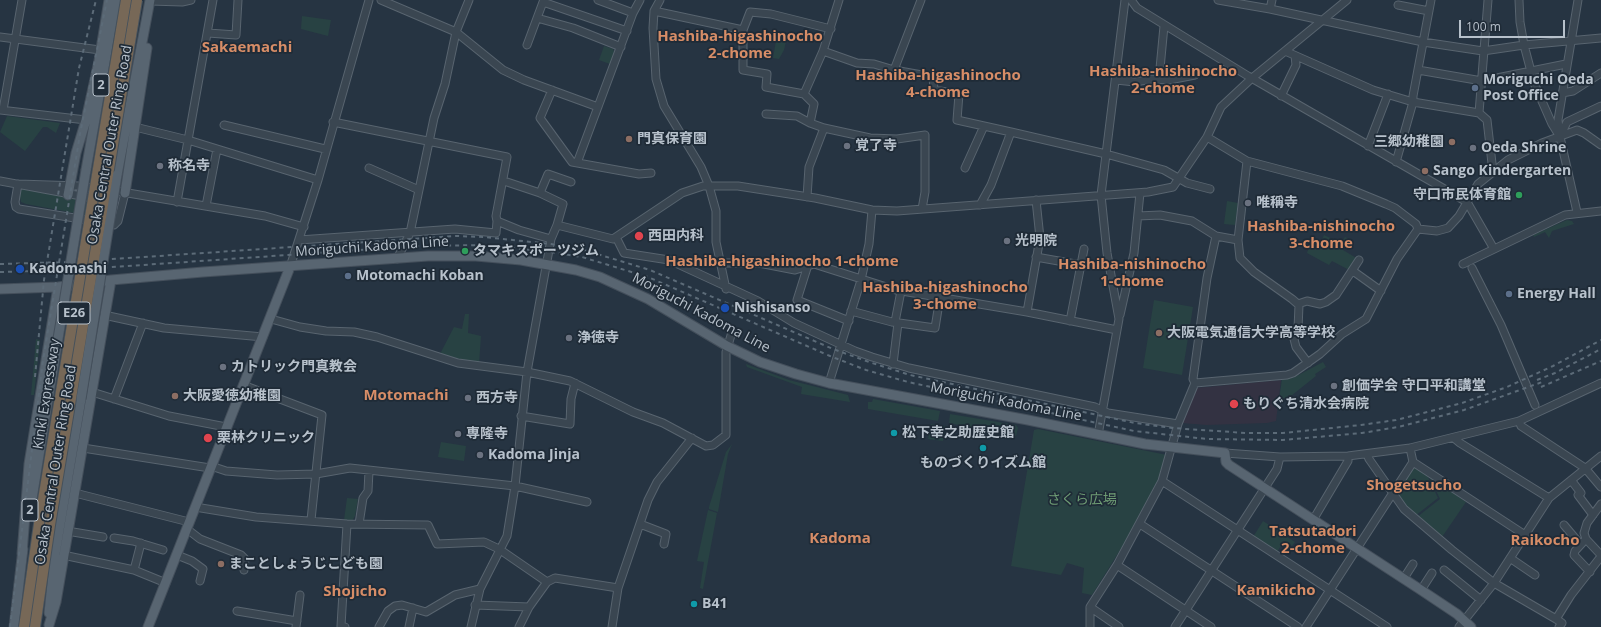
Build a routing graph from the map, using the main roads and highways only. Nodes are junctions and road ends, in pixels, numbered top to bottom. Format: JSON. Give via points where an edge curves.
{"nodes":[{"id":1,"x":109,"y":0,"type":"edge"},
{"id":2,"x":126,"y":0,"type":"edge"},
{"id":3,"x":137,"y":0,"type":"edge"},
{"id":4,"x":150,"y":0,"type":"edge"},
{"id":5,"x":116,"y":4,"type":"edge"},
{"id":6,"x":148,"y":19,"type":"junction"},
{"id":7,"x":101,"y":47,"type":"junction"},
{"id":8,"x":99,"y":61,"type":"junction"},
{"id":9,"x":96,"y":109,"type":"junction"},
{"id":10,"x":69,"y":191,"type":"road end"},
{"id":11,"x":125,"y":193,"type":"road end"},
{"id":12,"x":290,"y":267,"type":"junction"},
{"id":13,"x":110,"y":280,"type":"junction"},
{"id":14,"x":58,"y":287,"type":"junction"},
{"id":15,"x":0,"y":289,"type":"edge"},
{"id":16,"x":22,"y":554,"type":"junction"},
{"id":17,"x":1462,"y":624,"type":"edge"},
{"id":18,"x":49,"y":626,"type":"edge"},
{"id":19,"x":14,"y":627,"type":"edge"},
{"id":20,"x":24,"y":627,"type":"edge"},
{"id":21,"x":35,"y":627,"type":"edge"},
{"id":22,"x":148,"y":627,"type":"edge"},
{"id":23,"x":1471,"y":627,"type":"edge"}],
"edges":[{"from":1,"to":7,"type":"main road","number":"2"},
{"from":2,"to":20,"type":"highway","name":"Kinki Expressway","number":"E26","bridge":true},
{"from":3,"to":21,"type":"highway","name":"Kinki Expressway","number":"E26","bridge":true},
{"from":4,"to":6,"type":"main road","name":"Osaka Central Outer Ring Road"},
{"from":5,"to":7,"type":"main road"},
{"from":5,"to":9,"type":"main road","name":"Osaka Central Outer Ring Road","number":"2"},
{"from":6,"to":11,"type":"main road","via":[[146,58]]},
{"from":6,"to":18,"type":"main road","name":"Osaka Central Outer Ring Road","bridge":true,"via":[[117,175],[55,554]]},
{"from":7,"to":8,"type":"main road","number":"2"},
{"from":8,"to":9,"type":"main road","number":"2"},
{"from":8,"to":10,"type":"main road"},
{"from":9,"to":16,"type":"main road","name":"Osaka Central Outer Ring Road","number":"2","bridge":true},
{"from":12,"to":13,"type":"main road","name":"Moriguchi Kadoma Line"},
{"from":12,"to":17,"type":"main road","name":"Moriguchi Kadoma Line","via":[[428,256],[476,256],[548,264],[600,277],[648,299],[727,346],[760,362],[830,383],[1098,435],[1225,454],[1229,465],[1404,578]]},
{"from":12,"to":22,"type":"main road"},
{"from":13,"to":14,"type":"main road","name":"Moriguchi Kadoma Line"},
{"from":13,"to":18,"type":"main road","via":[[56,602]]},
{"from":14,"to":15,"type":"main road","name":"Moriguchi Kadoma Line"},
{"from":14,"to":16,"type":"main road","via":[[29,464]]},
{"from":16,"to":19,"type":"main road","name":"Osaka Central Outer Ring Road","number":"2"},
{"from":17,"to":23,"type":"main road"}]}
